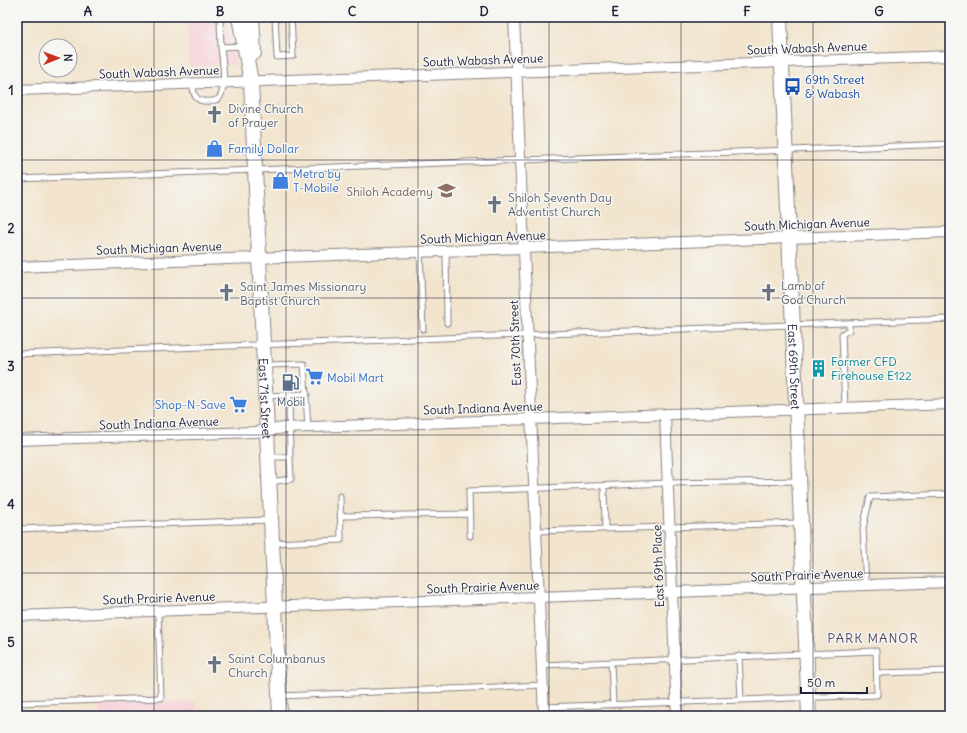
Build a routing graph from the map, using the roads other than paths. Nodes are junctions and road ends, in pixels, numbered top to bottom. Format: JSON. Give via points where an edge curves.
{"nodes":[{"id":1,"x":239,"y":17,"type":"edge"},
{"id":2,"x":252,"y":17,"type":"edge"},
{"id":3,"x":275,"y":17,"type":"edge"},
{"id":4,"x":291,"y":17,"type":"edge"},
{"id":5,"x":514,"y":17,"type":"edge"},
{"id":6,"x":780,"y":17,"type":"edge"},
{"id":7,"x":220,"y":20,"type":"dead end"},
{"id":8,"x":249,"y":46,"type":"junction"},
{"id":9,"x":221,"y":47,"type":"junction"},
{"id":10,"x":950,"y":56,"type":"edge"},
{"id":11,"x":782,"y":62,"type":"junction"},
{"id":12,"x":517,"y":72,"type":"junction"},
{"id":13,"x":251,"y":81,"type":"junction"},
{"id":14,"x":223,"y":82,"type":"junction"},
{"id":15,"x":193,"y":83,"type":"junction"},
{"id":16,"x":17,"y":90,"type":"edge"},
{"id":17,"x":950,"y":144,"type":"edge"},
{"id":18,"x":786,"y":150,"type":"junction"},
{"id":19,"x":520,"y":161,"type":"junction"},
{"id":20,"x":255,"y":169,"type":"junction"},
{"id":21,"x":17,"y":179,"type":"edge"},
{"id":22,"x":950,"y":232,"type":"edge"},
{"id":23,"x":789,"y":238,"type":"junction"},
{"id":24,"x":524,"y":248,"type":"junction"},
{"id":25,"x":446,"y":251,"type":"junction"},
{"id":26,"x":420,"y":252,"type":"junction"},
{"id":27,"x":259,"y":257,"type":"junction"},
{"id":28,"x":17,"y":267,"type":"edge"},
{"id":29,"x":950,"y":319,"type":"edge"},
{"id":30,"x":447,"y":323,"type":"dead end"},
{"id":31,"x":849,"y":323,"type":"junction"},
{"id":32,"x":793,"y":325,"type":"junction"},
{"id":33,"x":424,"y":329,"type":"dead end"},
{"id":34,"x":528,"y":336,"type":"junction"},
{"id":35,"x":263,"y":345,"type":"junction"},
{"id":36,"x":17,"y":354,"type":"edge"},
{"id":37,"x":264,"y":365,"type":"junction"},
{"id":38,"x":306,"y":394,"type":"junction"},
{"id":39,"x":288,"y":395,"type":"junction"},
{"id":40,"x":266,"y":396,"type":"junction"},
{"id":41,"x":950,"y":404,"type":"edge"},
{"id":42,"x":845,"y":408,"type":"junction"},
{"id":43,"x":796,"y":410,"type":"junction"},
{"id":44,"x":665,"y":414,"type":"junction"},
{"id":45,"x":531,"y":419,"type":"junction"},
{"id":46,"x":308,"y":427,"type":"junction"},
{"id":47,"x":290,"y":428,"type":"junction"},
{"id":48,"x":267,"y":430,"type":"junction"},
{"id":49,"x":17,"y":440,"type":"edge"},
{"id":50,"x":268,"y":457,"type":"junction"},
{"id":51,"x":290,"y":457,"type":"junction"},
{"id":52,"x":799,"y":481,"type":"junction"},
{"id":53,"x":270,"y":482,"type":"junction"},
{"id":54,"x":668,"y":483,"type":"junction"},
{"id":55,"x":604,"y":486,"type":"junction"},
{"id":56,"x":534,"y":488,"type":"junction"},
{"id":57,"x":950,"y":494,"type":"edge"},
{"id":58,"x":340,"y":496,"type":"dead end"},
{"id":59,"x":470,"y":514,"type":"junction"},
{"id":60,"x":340,"y":516,"type":"junction"},
{"id":61,"x":271,"y":520,"type":"junction"},
{"id":62,"x":801,"y":523,"type":"junction"},
{"id":63,"x":669,"y":527,"type":"junction"},
{"id":64,"x":17,"y":529,"type":"edge"},
{"id":65,"x":605,"y":529,"type":"junction"},
{"id":66,"x":536,"y":531,"type":"junction"},
{"id":67,"x":470,"y":536,"type":"dead end"},
{"id":68,"x":272,"y":543,"type":"junction"},
{"id":69,"x":950,"y":582,"type":"edge"},
{"id":70,"x":866,"y":586,"type":"junction"},
{"id":71,"x":804,"y":588,"type":"junction"},
{"id":72,"x":672,"y":592,"type":"junction"},
{"id":73,"x":539,"y":598,"type":"junction"},
{"id":74,"x":275,"y":607,"type":"junction"},
{"id":75,"x":158,"y":611,"type":"junction"},
{"id":76,"x":17,"y":616,"type":"edge"},
{"id":77,"x":807,"y":653,"type":"junction"},
{"id":78,"x":739,"y":656,"type":"junction"},
{"id":79,"x":675,"y":659,"type":"junction"},
{"id":80,"x":611,"y":662,"type":"junction"},
{"id":81,"x":542,"y":664,"type":"junction"},
{"id":82,"x":950,"y":670,"type":"edge"},
{"id":83,"x":877,"y":673,"type":"junction"},
{"id":84,"x":543,"y":685,"type":"junction"},
{"id":85,"x":279,"y":696,"type":"junction"},
{"id":86,"x":808,"y":698,"type":"junction"},
{"id":87,"x":741,"y":700,"type":"junction"},
{"id":88,"x":676,"y":702,"type":"junction"},
{"id":89,"x":17,"y":704,"type":"edge"},
{"id":90,"x":613,"y":705,"type":"junction"},
{"id":91,"x":544,"y":712,"type":"edge"},
{"id":92,"x":280,"y":716,"type":"edge"},
{"id":93,"x":677,"y":716,"type":"edge"},
{"id":94,"x":809,"y":716,"type":"edge"}],
"edges":[{"from":1,"to":8,"type":"main road","name":"East 71st Street"},
{"from":2,"to":8,"type":"main road","name":"East 71st Street"},
{"from":3,"to":4,"type":"lane","via":[[277,57],[293,56]]},
{"from":5,"to":12,"type":"street","name":"East 70th Street"},
{"from":6,"to":11,"type":"main road","name":"East 69th Street"},
{"from":7,"to":9,"type":"lane"},
{"from":8,"to":9,"type":"lane"},
{"from":8,"to":13,"type":"main road","name":"East 71st Street","via":[[254,65]]},
{"from":9,"to":14,"type":"lane"},
{"from":10,"to":11,"type":"street","name":"South Wabash Avenue"},
{"from":11,"to":12,"type":"street","name":"South Wabash Avenue"},
{"from":11,"to":18,"type":"main road","name":"East 69th Street"},
{"from":12,"to":13,"type":"street","name":"South Wabash Avenue"},
{"from":12,"to":19,"type":"street","name":"East 70th Street"},
{"from":13,"to":14,"type":"street","name":"South Wabash Avenue"},
{"from":13,"to":20,"type":"main road","name":"East 71st Street"},
{"from":14,"to":15,"type":"street","name":"South Wabash Avenue"},
{"from":14,"to":15,"type":"lane","via":[[220,97],[209,101],[197,98]]},
{"from":15,"to":16,"type":"street","name":"South Wabash Avenue"},
{"from":17,"to":18,"type":"lane"},
{"from":18,"to":19,"type":"lane"},
{"from":18,"to":23,"type":"main road","name":"East 69th Street"},
{"from":19,"to":20,"type":"lane"},
{"from":19,"to":24,"type":"street","name":"East 70th Street"},
{"from":20,"to":21,"type":"lane"},
{"from":20,"to":27,"type":"main road","name":"East 71st Street"},
{"from":22,"to":23,"type":"street","name":"South Michigan Avenue"},
{"from":23,"to":24,"type":"street","name":"South Michigan Avenue"},
{"from":23,"to":32,"type":"main road","name":"East 69th Street"},
{"from":24,"to":25,"type":"street","name":"South Michigan Avenue"},
{"from":24,"to":34,"type":"street","name":"East 70th Street"},
{"from":25,"to":26,"type":"street","name":"South Michigan Avenue"},
{"from":25,"to":30,"type":"lane"},
{"from":26,"to":27,"type":"street","name":"South Michigan Avenue"},
{"from":26,"to":33,"type":"lane"},
{"from":27,"to":28,"type":"street","name":"South Michigan Avenue"},
{"from":27,"to":35,"type":"main road","name":"East 71st Street"},
{"from":29,"to":31,"type":"lane"},
{"from":31,"to":32,"type":"lane"},
{"from":31,"to":42,"type":"lane","via":[[849,330],[842,334]]},
{"from":32,"to":34,"type":"lane"},
{"from":32,"to":43,"type":"main road","name":"East 69th Street"},
{"from":34,"to":35,"type":"lane"},
{"from":34,"to":45,"type":"street","name":"East 70th Street"},
{"from":35,"to":36,"type":"lane"},
{"from":35,"to":37,"type":"main road","name":"East 71st Street"},
{"from":37,"to":38,"type":"lane","via":[[304,364]]},
{"from":37,"to":40,"type":"main road","name":"East 71st Street"},
{"from":38,"to":39,"type":"lane"},
{"from":38,"to":46,"type":"lane"},
{"from":39,"to":40,"type":"lane"},
{"from":39,"to":47,"type":"lane"},
{"from":40,"to":48,"type":"main road","name":"East 71st Street"},
{"from":41,"to":42,"type":"street","name":"South Indiana Avenue"},
{"from":42,"to":43,"type":"street","name":"South Indiana Avenue"},
{"from":43,"to":44,"type":"street","name":"South Indiana Avenue"},
{"from":43,"to":52,"type":"main road","name":"East 69th Street"},
{"from":44,"to":45,"type":"street","name":"South Indiana Avenue"},
{"from":44,"to":54,"type":"street","name":"East 69th Place"},
{"from":45,"to":46,"type":"street","name":"South Indiana Avenue"},
{"from":45,"to":56,"type":"street","name":"East 70th Street"},
{"from":46,"to":47,"type":"street","name":"South Indiana Avenue"},
{"from":47,"to":48,"type":"street","name":"South Indiana Avenue"},
{"from":47,"to":51,"type":"lane"},
{"from":48,"to":49,"type":"street","name":"South Indiana Avenue"},
{"from":48,"to":50,"type":"main road","name":"East 71st Street"},
{"from":50,"to":51,"type":"lane"},
{"from":50,"to":53,"type":"main road","name":"East 71st Street"},
{"from":51,"to":53,"type":"lane","via":[[291,479]]},
{"from":52,"to":54,"type":"lane"},
{"from":52,"to":62,"type":"main road","name":"East 69th Street"},
{"from":53,"to":61,"type":"main road","name":"East 71st Street"},
{"from":54,"to":55,"type":"lane"},
{"from":54,"to":63,"type":"street","name":"East 69th Place"},
{"from":55,"to":56,"type":"lane"},
{"from":55,"to":65,"type":"lane"},
{"from":56,"to":59,"type":"lane","via":[[469,491]]},
{"from":56,"to":66,"type":"street","name":"East 70th Street"},
{"from":57,"to":70,"type":"lane","via":[[870,497],[863,528]]},
{"from":58,"to":60,"type":"lane"},
{"from":59,"to":60,"type":"lane"},
{"from":59,"to":67,"type":"lane"},
{"from":60,"to":68,"type":"lane","via":[[341,540]]},
{"from":61,"to":64,"type":"lane"},
{"from":61,"to":68,"type":"main road","name":"East 71st Street"},
{"from":62,"to":63,"type":"lane"},
{"from":62,"to":71,"type":"main road","name":"East 69th Street"},
{"from":63,"to":65,"type":"lane"},
{"from":63,"to":72,"type":"street","name":"East 69th Place"},
{"from":65,"to":66,"type":"lane"},
{"from":66,"to":73,"type":"street","name":"East 70th Street"},
{"from":68,"to":74,"type":"main road","name":"East 71st Street"},
{"from":69,"to":70,"type":"street","name":"South Prairie Avenue"},
{"from":70,"to":71,"type":"street","name":"South Prairie Avenue"},
{"from":71,"to":72,"type":"street","name":"South Prairie Avenue"},
{"from":71,"to":77,"type":"main road","name":"East 69th Street"},
{"from":72,"to":73,"type":"street","name":"South Prairie Avenue"},
{"from":72,"to":79,"type":"street","name":"East 69th Place"},
{"from":73,"to":74,"type":"street","name":"South Prairie Avenue"},
{"from":73,"to":81,"type":"street","name":"East 70th Street"},
{"from":74,"to":75,"type":"street","name":"South Prairie Avenue"},
{"from":74,"to":85,"type":"main road","name":"East 71st Street"},
{"from":75,"to":76,"type":"street","name":"South Prairie Avenue"},
{"from":75,"to":89,"type":"lane","via":[[162,698]]},
{"from":77,"to":78,"type":"lane"},
{"from":77,"to":83,"type":"lane","via":[[876,651]]},
{"from":77,"to":86,"type":"main road","name":"East 69th Street"},
{"from":78,"to":79,"type":"lane"},
{"from":78,"to":87,"type":"lane"},
{"from":79,"to":80,"type":"lane"},
{"from":79,"to":88,"type":"street","name":"East 69th Place"},
{"from":80,"to":81,"type":"lane"},
{"from":80,"to":90,"type":"lane"},
{"from":81,"to":84,"type":"street","name":"East 70th Street"},
{"from":82,"to":83,"type":"lane"},
{"from":83,"to":86,"type":"lane","via":[[877,695]]},
{"from":84,"to":85,"type":"lane"},
{"from":84,"to":91,"type":"street","name":"East 70th Street"},
{"from":85,"to":92,"type":"main road","name":"East 71st Street"},
{"from":86,"to":87,"type":"lane"},
{"from":86,"to":94,"type":"main road","name":"East 69th Street"},
{"from":87,"to":88,"type":"lane"},
{"from":88,"to":90,"type":"lane"},
{"from":88,"to":93,"type":"street","name":"East 69th Place"},
{"from":90,"to":91,"type":"lane"}]}
